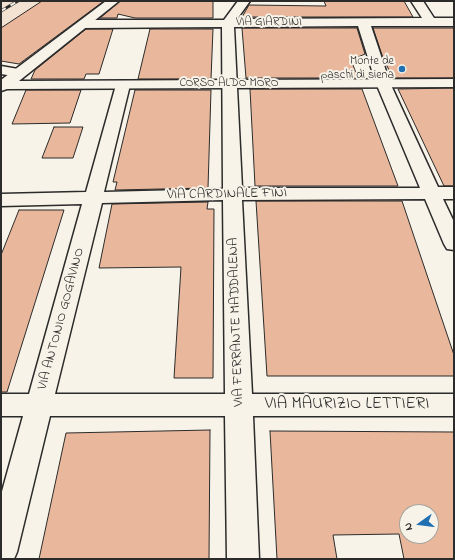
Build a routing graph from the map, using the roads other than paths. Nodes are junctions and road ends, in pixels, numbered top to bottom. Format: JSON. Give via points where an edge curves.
{"nodes":[{"id":1,"x":113,"y":1,"type":"edge"},
{"id":2,"x":244,"y":1,"type":"edge"},
{"id":3,"x":417,"y":1,"type":"edge"},
{"id":4,"x":363,"y":22,"type":"junction"},
{"id":5,"x":430,"y":22,"type":"junction"},
{"id":6,"x":454,"y":22,"type":"edge"},
{"id":7,"x":228,"y":23,"type":"junction"},
{"id":8,"x":83,"y":24,"type":"junction"},
{"id":9,"x":1,"y":70,"type":"edge"},
{"id":10,"x":19,"y":73,"type":"junction"},
{"id":11,"x":454,"y":83,"type":"edge"},
{"id":12,"x":230,"y":84,"type":"junction"},
{"id":13,"x":383,"y":84,"type":"junction"},
{"id":14,"x":123,"y":85,"type":"junction"},
{"id":15,"x":2,"y":86,"type":"edge"},
{"id":16,"x":432,"y":193,"type":"junction"},
{"id":17,"x":454,"y":193,"type":"edge"},
{"id":18,"x":233,"y":194,"type":"junction"},
{"id":19,"x":94,"y":197,"type":"junction"},
{"id":20,"x":1,"y":200,"type":"edge"},
{"id":21,"x":454,"y":244,"type":"edge"},
{"id":22,"x":40,"y":404,"type":"junction"},
{"id":23,"x":1,"y":405,"type":"edge"},
{"id":24,"x":454,"y":405,"type":"edge"},
{"id":25,"x":239,"y":406,"type":"junction"},
{"id":26,"x":1,"y":552,"type":"edge"},
{"id":27,"x":243,"y":559,"type":"edge"}],
"edges":[{"from":1,"to":8,"type":"street"},
{"from":2,"to":7,"type":"street"},
{"from":3,"to":5,"type":"street"},
{"from":4,"to":5,"type":"street","name":"VIA GIARDINI"},
{"from":4,"to":7,"type":"street","name":"VIA GIARDINI"},
{"from":4,"to":13,"type":"street"},
{"from":5,"to":6,"type":"street","name":"VIA GIARDINI"},
{"from":7,"to":8,"type":"street","name":"VIA GIARDINI"},
{"from":7,"to":12,"type":"street","name":"VIA FERRANTE MADDALENA"},
{"from":8,"to":10,"type":"street"},
{"from":9,"to":10,"type":"street"},
{"from":10,"to":15,"type":"street"},
{"from":11,"to":13,"type":"street","name":"CORSO ALDO MORO"},
{"from":12,"to":13,"type":"street","name":"CORSO ALDO MORO"},
{"from":12,"to":14,"type":"street","name":"CORSO ALDO MORO"},
{"from":12,"to":18,"type":"street","name":"VIA FERRANTE MADDALENA"},
{"from":13,"to":16,"type":"street"},
{"from":14,"to":15,"type":"street","name":"CORSO ALDO MORO"},
{"from":14,"to":19,"type":"street","name":"VIA ANTONIO GOGAVINO"},
{"from":16,"to":17,"type":"street","name":"VIA CARDINALE FINI"},
{"from":16,"to":18,"type":"street","name":"VIA CARDINALE FINI"},
{"from":16,"to":21,"type":"street"},
{"from":18,"to":19,"type":"street","name":"VIA CARDINALE FINI"},
{"from":18,"to":25,"type":"street","name":"VIA FERRANTE MADDALENA"},
{"from":19,"to":20,"type":"street","name":"VIA CARDINALE FINI"},
{"from":19,"to":22,"type":"street","name":"VIA ANTONIO GOGAVINO"},
{"from":22,"to":23,"type":"street","name":"VIA MAURIZIO LETTIERI"},
{"from":22,"to":25,"type":"street","name":"VIA MAURIZIO LETTIERI"},
{"from":22,"to":26,"type":"street","name":"VIA ANTONIO GOGAVINO"},
{"from":24,"to":25,"type":"street","name":"VIA MAURIZIO LETTIERI"},
{"from":25,"to":27,"type":"street","name":"VIA FERRANTE MADDALENA"}]}
